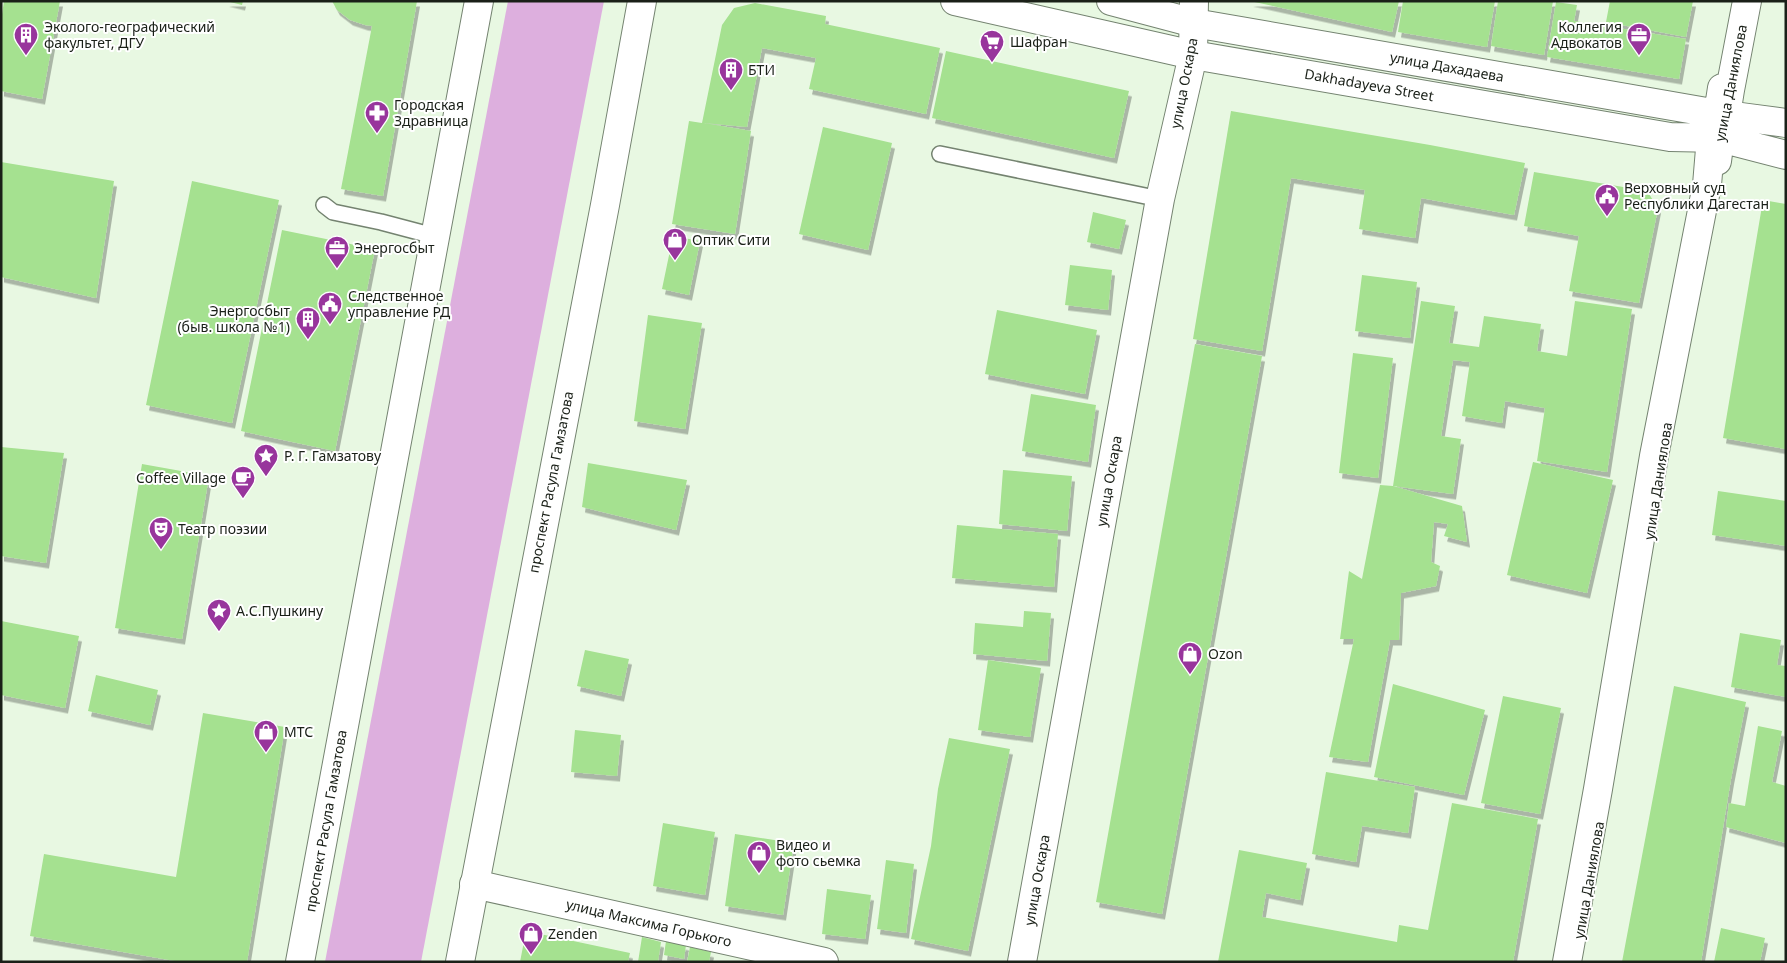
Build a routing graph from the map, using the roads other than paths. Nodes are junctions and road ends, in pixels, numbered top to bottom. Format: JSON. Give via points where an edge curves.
{"nodes":[{"id":1,"x":479,"y":1,"type":"edge"},
{"id":2,"x":642,"y":1,"type":"edge"},
{"id":3,"x":954,"y":1,"type":"edge"},
{"id":4,"x":1110,"y":1,"type":"edge"},
{"id":5,"x":1739,"y":1,"type":"edge"},
{"id":6,"x":1748,"y":1,"type":"edge"},
{"id":7,"x":1194,"y":12,"type":"edge"},
{"id":8,"x":1193,"y":55,"type":"junction"},
{"id":9,"x":1786,"y":124,"type":"edge"},
{"id":10,"x":1719,"y":126,"type":"junction"},
{"id":11,"x":940,"y":154,"type":"dead end"},
{"id":12,"x":1786,"y":155,"type":"edge"},
{"id":13,"x":1160,"y":199,"type":"junction"},
{"id":14,"x":324,"y":205,"type":"dead end"},
{"id":15,"x":434,"y":236,"type":"junction"},
{"id":16,"x":474,"y":884,"type":"junction"},
{"id":17,"x":300,"y":962,"type":"edge"},
{"id":18,"x":460,"y":962,"type":"edge"},
{"id":19,"x":824,"y":962,"type":"edge"},
{"id":20,"x":1022,"y":962,"type":"edge"},
{"id":21,"x":1567,"y":962,"type":"edge"},
{"id":22,"x":1574,"y":962,"type":"edge"}],
"edges":[{"from":1,"to":15,"type":"main road","name":"проспект Расула Гамзатова"},
{"from":2,"to":16,"type":"main road","name":"проспект Расула Гамзатова"},
{"from":3,"to":8,"type":"main road","name":"Dakhadayeva Street"},
{"from":4,"to":7,"type":"main road","name":"улица Дахадаева"},
{"from":5,"to":10,"type":"main road","name":"улица Даниялова"},
{"from":6,"to":10,"type":"main road","name":"улица Даниялова"},
{"from":7,"to":8,"type":"main road","name":"улица Оскара"},
{"from":7,"to":10,"type":"main road","name":"улица Дахадаева"},
{"from":8,"to":10,"type":"main road","name":"Dakhadayeva Street","via":[[1670,136]]},
{"from":8,"to":13,"type":"main road","name":"улица Оскара"},
{"from":9,"to":10,"type":"main road","name":"улица Дахадаева"},
{"from":10,"to":12,"type":"main road","name":"Dakhadayeva Street"},
{"from":10,"to":21,"type":"main road","name":"улица Даниялова","via":[[1654,456]]},
{"from":10,"to":22,"type":"main road","name":"улица Даниялова","via":[[1714,185],[1661,456],[1635,627]]},
{"from":11,"to":13,"type":"lane"},
{"from":13,"to":20,"type":"main road","name":"улица Оскара"},
{"from":14,"to":15,"type":"lane","via":[[333,212]]},
{"from":15,"to":17,"type":"main road","name":"проспект Расула Гамзатова"},
{"from":16,"to":18,"type":"main road","name":"проспект Расула Гамзатова"},
{"from":16,"to":19,"type":"main road","name":"улица Максима Горького"}]}
